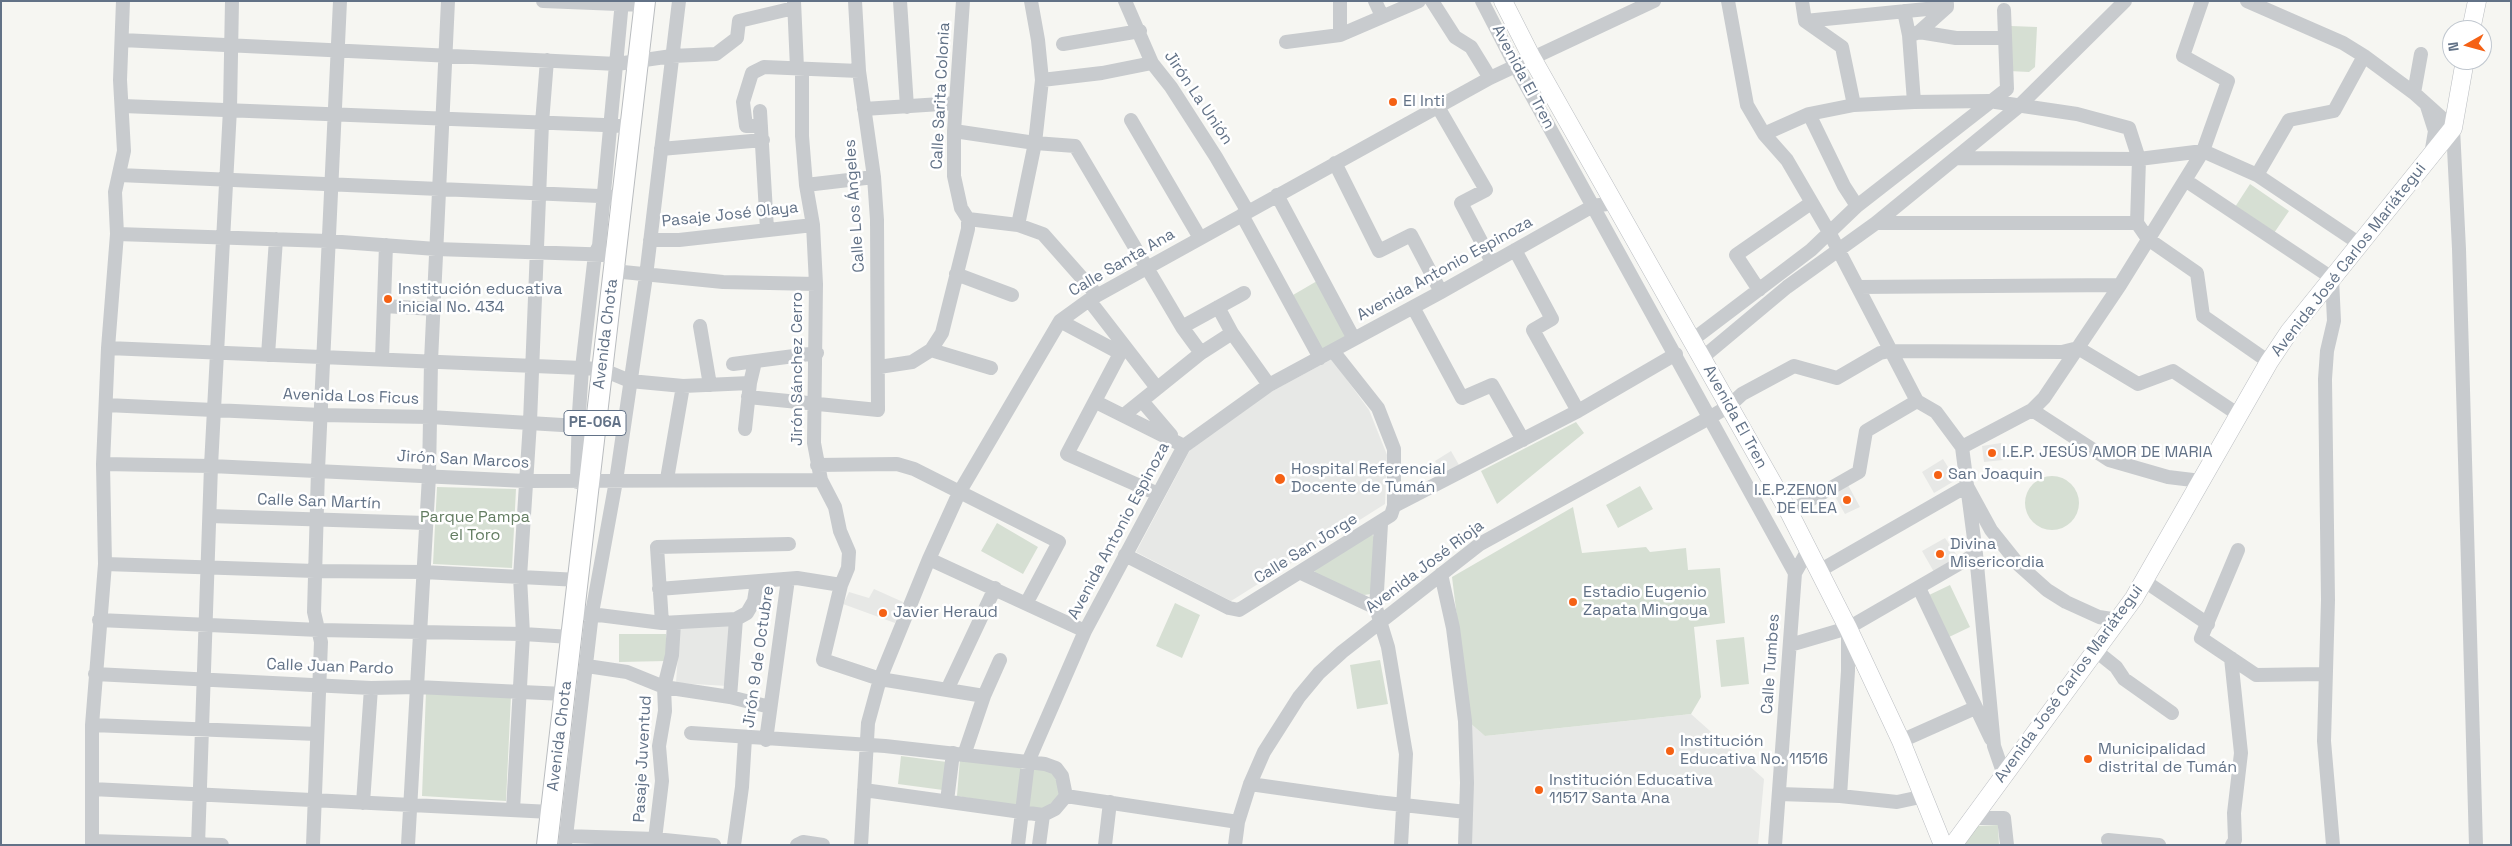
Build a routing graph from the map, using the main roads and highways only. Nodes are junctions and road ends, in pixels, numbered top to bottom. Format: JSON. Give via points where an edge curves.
{"nodes":[{"id":1,"x":1503,"y":1,"type":"edge"},
{"id":2,"x":2477,"y":1,"type":"edge"},
{"id":3,"x":645,"y":3,"type":"edge"},
{"id":4,"x":2473,"y":20,"type":"edge"},
{"id":5,"x":2463,"y":70,"type":"edge"},
{"id":6,"x":547,"y":845,"type":"edge"},
{"id":7,"x":1943,"y":845,"type":"edge"},
{"id":8,"x":1953,"y":845,"type":"edge"}],
"edges":[{"from":1,"to":7,"type":"main road","name":"Avenida El Tren","via":[[1690,341],[1789,512],[1901,741]]},
{"from":2,"to":4,"type":"main road"},
{"from":3,"to":6,"type":"highway","name":"Avenida Chota","number":"PE-06A","via":[[638,62],[620,125],[613,196],[614,263],[592,369],[587,427],[578,580],[583,613],[571,637]]},
{"from":5,"to":8,"type":"main road","name":"Avenida José Carlos Mariátegui","via":[[2453,128],[2269,362],[2118,620]]}]}
